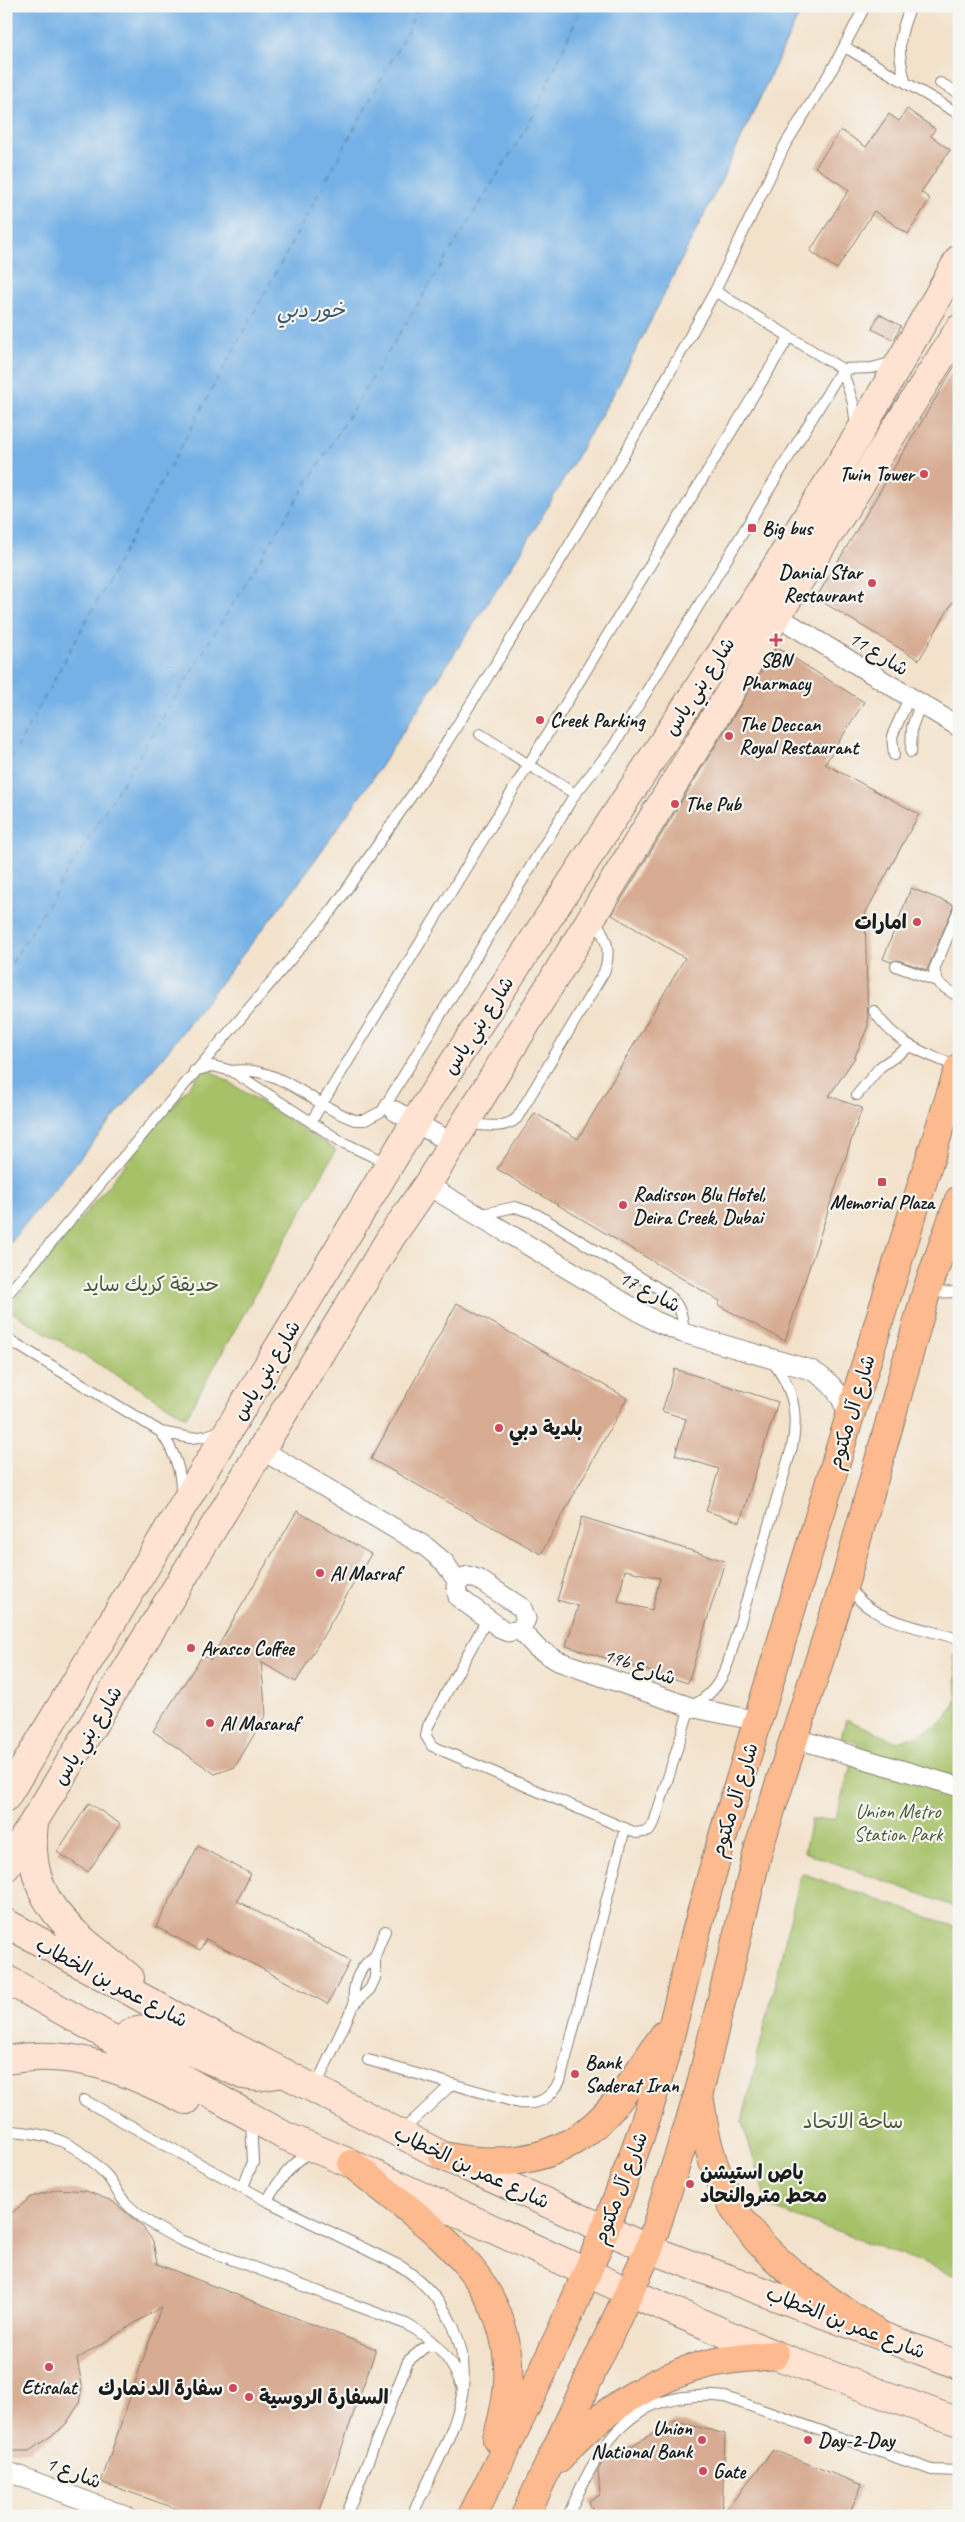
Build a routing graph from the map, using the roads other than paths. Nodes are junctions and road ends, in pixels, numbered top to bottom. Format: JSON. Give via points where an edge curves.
{"nodes":[{"id":1,"x":865,"y":6,"type":"edge"},
{"id":2,"x":911,"y":6,"type":"edge"},
{"id":3,"x":845,"y":47,"type":"junction"},
{"id":4,"x":906,"y":82,"type":"junction"},
{"id":5,"x":940,"y":83,"type":"dead end"},
{"id":6,"x":959,"y":93,"type":"edge"},
{"id":7,"x":959,"y":114,"type":"edge"},
{"id":8,"x":959,"y":259,"type":"edge"},
{"id":9,"x":715,"y":291,"type":"junction"},
{"id":10,"x":959,"y":329,"type":"edge"},
{"id":11,"x":789,"y":337,"type":"junction"},
{"id":12,"x":902,"y":359,"type":"junction"},
{"id":13,"x":842,"y":369,"type":"junction"},
{"id":14,"x":857,"y":437,"type":"junction"},
{"id":15,"x":777,"y":616,"type":"junction"},
{"id":16,"x":914,"y":701,"type":"junction"},
{"id":17,"x":959,"y":727,"type":"edge"},
{"id":18,"x":480,"y":734,"type":"dead end"},
{"id":19,"x":911,"y":752,"type":"dead end"},
{"id":20,"x":894,"y":755,"type":"dead end"},
{"id":21,"x":528,"y":765,"type":"junction"},
{"id":22,"x":575,"y":794,"type":"junction"},
{"id":23,"x":959,"y":909,"type":"edge"},
{"id":24,"x":593,"y":914,"type":"junction"},
{"id":25,"x":896,"y":966,"type":"dead end"},
{"id":26,"x":937,"y":981,"type":"junction"},
{"id":27,"x":959,"y":997,"type":"edge"},
{"id":28,"x":874,"y":1011,"type":"dead end"},
{"id":29,"x":909,"y":1047,"type":"junction"},
{"id":30,"x":959,"y":1068,"type":"edge"},
{"id":31,"x":232,"y":1071,"type":"junction"},
{"id":32,"x":194,"y":1072,"type":"junction"},
{"id":33,"x":272,"y":1075,"type":"junction"},
{"id":34,"x":263,"y":1090,"type":"junction"},
{"id":35,"x":858,"y":1095,"type":"dead end"},
{"id":36,"x":322,"y":1104,"type":"junction"},
{"id":37,"x":311,"y":1122,"type":"junction"},
{"id":38,"x":432,"y":1126,"type":"junction"},
{"id":39,"x":390,"y":1164,"type":"junction"},
{"id":40,"x":427,"y":1185,"type":"junction"},
{"id":41,"x":959,"y":1200,"type":"edge"},
{"id":42,"x":477,"y":1215,"type":"junction"},
{"id":43,"x":889,"y":1284,"type":"junction"},
{"id":44,"x":959,"y":1292,"type":"edge"},
{"id":45,"x":926,"y":1293,"type":"junction"},
{"id":46,"x":6,"y":1296,"type":"edge"},
{"id":47,"x":683,"y":1333,"type":"junction"},
{"id":48,"x":6,"y":1338,"type":"edge"},
{"id":49,"x":771,"y":1359,"type":"junction"},
{"id":50,"x":284,"y":1413,"type":"junction"},
{"id":51,"x":849,"y":1419,"type":"junction"},
{"id":52,"x":234,"y":1422,"type":"junction"},
{"id":53,"x":161,"y":1432,"type":"junction"},
{"id":54,"x":262,"y":1450,"type":"junction"},
{"id":55,"x":177,"y":1516,"type":"junction"},
{"id":56,"x":846,"y":1578,"type":"junction"},
{"id":57,"x":458,"y":1582,"type":"junction"},
{"id":58,"x":487,"y":1619,"type":"junction"},
{"id":59,"x":520,"y":1630,"type":"junction"},
{"id":60,"x":959,"y":1639,"type":"edge"},
{"id":61,"x":690,"y":1707,"type":"junction"},
{"id":62,"x":758,"y":1721,"type":"junction"},
{"id":63,"x":794,"y":1738,"type":"junction"},
{"id":64,"x":959,"y":1787,"type":"edge"},
{"id":65,"x":6,"y":1797,"type":"edge"},
{"id":66,"x":35,"y":1818,"type":"junction"},
{"id":67,"x":625,"y":1828,"type":"junction"},
{"id":68,"x":6,"y":1867,"type":"edge"},
{"id":69,"x":6,"y":1923,"type":"edge"},
{"id":70,"x":385,"y":1931,"type":"dead end"},
{"id":71,"x":375,"y":1956,"type":"junction"},
{"id":72,"x":6,"y":1979,"type":"edge"},
{"id":73,"x":354,"y":2004,"type":"junction"},
{"id":74,"x":178,"y":2017,"type":"junction"},
{"id":75,"x":675,"y":2019,"type":"junction"},
{"id":76,"x":120,"y":2044,"type":"junction"},
{"id":77,"x":6,"y":2060,"type":"edge"},
{"id":78,"x":368,"y":2060,"type":"dead end"},
{"id":79,"x":285,"y":2073,"type":"junction"},
{"id":80,"x":452,"y":2084,"type":"junction"},
{"id":81,"x":314,"y":2089,"type":"junction"},
{"id":82,"x":699,"y":2092,"type":"junction"},
{"id":83,"x":84,"y":2100,"type":"dead end"},
{"id":84,"x":250,"y":2117,"type":"junction"},
{"id":85,"x":6,"y":2131,"type":"edge"},
{"id":86,"x":399,"y":2133,"type":"junction"},
{"id":87,"x":314,"y":2149,"type":"junction"},
{"id":88,"x":443,"y":2156,"type":"junction"},
{"id":89,"x":352,"y":2164,"type":"junction"},
{"id":90,"x":243,"y":2187,"type":"junction"},
{"id":91,"x":268,"y":2201,"type":"junction"},
{"id":92,"x":604,"y":2230,"type":"junction"},
{"id":93,"x":649,"y":2249,"type":"junction"},
{"id":94,"x":586,"y":2272,"type":"junction"},
{"id":95,"x":629,"y":2292,"type":"junction"},
{"id":96,"x":877,"y":2333,"type":"junction"},
{"id":97,"x":436,"y":2345,"type":"junction"},
{"id":98,"x":775,"y":2355,"type":"junction"},
{"id":99,"x":959,"y":2365,"type":"edge"},
{"id":100,"x":462,"y":2386,"type":"junction"},
{"id":101,"x":959,"y":2422,"type":"edge"},
{"id":102,"x":6,"y":2471,"type":"edge"},
{"id":103,"x":959,"y":2471,"type":"edge"},
{"id":104,"x":540,"y":2484,"type":"junction"},
{"id":105,"x":486,"y":2487,"type":"junction"},
{"id":106,"x":126,"y":2516,"type":"edge"},
{"id":107,"x":346,"y":2516,"type":"edge"},
{"id":108,"x":412,"y":2516,"type":"edge"},
{"id":109,"x":472,"y":2516,"type":"edge"},
{"id":110,"x":525,"y":2516,"type":"edge"},
{"id":111,"x":568,"y":2516,"type":"edge"}],
"edges":[{"from":1,"to":3,"type":"lane"},
{"from":2,"to":4,"type":"lane","via":[[899,38],[900,63]]},
{"from":3,"to":4,"type":"lane"},
{"from":3,"to":9,"type":"lane","via":[[785,145]]},
{"from":4,"to":7,"type":"lane"},
{"from":5,"to":6,"type":"lane"},
{"from":8,"to":12,"type":"main road","name":"شارع بني ياس"},
{"from":9,"to":11,"type":"lane"},
{"from":9,"to":32,"type":"lane","via":[[597,500],[423,780],[333,909]]},
{"from":10,"to":15,"type":"main road","name":"شارع بني ياس"},
{"from":11,"to":13,"type":"lane"},
{"from":11,"to":21,"type":"lane"},
{"from":12,"to":13,"type":"lane","via":[[872,368]]},
{"from":12,"to":14,"type":"main road","name":"شارع بني ياس"},
{"from":13,"to":14,"type":"lane","via":[[853,403]]},
{"from":13,"to":22,"type":"lane","via":[[612,747]]},
{"from":14,"to":38,"type":"main road","name":"شارع بني ياس","via":[[733,635],[584,861],[566,907]]},
{"from":15,"to":16,"type":"street","name":"شارع 11"},
{"from":15,"to":24,"type":"main road","name":"شارع بني ياس"},
{"from":16,"to":17,"type":"street","name":"شارع 11"},
{"from":16,"to":19,"type":"lane"},
{"from":16,"to":20,"type":"lane","via":[[892,736]]},
{"from":18,"to":21,"type":"lane"},
{"from":21,"to":22,"type":"lane"},
{"from":21,"to":36,"type":"lane"},
{"from":22,"to":36,"type":"lane","via":[[382,1111],[365,1120],[355,1120]]},
{"from":23,"to":26,"type":"lane","via":[[935,965]]},
{"from":24,"to":38,"type":"main road","name":"شارع بني ياس"},
{"from":24,"to":38,"type":"lane","via":[[609,947],[609,960],[517,1118],[500,1126]]},
{"from":25,"to":26,"type":"lane"},
{"from":26,"to":27,"type":"lane"},
{"from":28,"to":29,"type":"lane","via":[[895,1037]]},
{"from":29,"to":30,"type":"lane"},
{"from":29,"to":35,"type":"lane","via":[[880,1067]]},
{"from":30,"to":43,"type":"main road","name":"شارع آل مكتوم"},
{"from":31,"to":32,"type":"lane","via":[[213,1066]]},
{"from":31,"to":33,"type":"lane","via":[[253,1069]]},
{"from":31,"to":34,"type":"lane"},
{"from":32,"to":46,"type":"lane"},
{"from":33,"to":34,"type":"lane"},
{"from":33,"to":36,"type":"lane"},
{"from":34,"to":37,"type":"lane"},
{"from":36,"to":37,"type":"lane"},
{"from":37,"to":39,"type":"lane","via":[[358,1150]]},
{"from":38,"to":39,"type":"main road","name":"شارع بني ياس"},
{"from":38,"to":40,"type":"main road","via":[[410,1166]]},
{"from":39,"to":50,"type":"main road","via":[[400,1181],[398,1200],[297,1362],[287,1387]]},
{"from":39,"to":52,"type":"main road","name":"شارع بني ياس"},
{"from":40,"to":42,"type":"street","name":"شارع 17"},
{"from":40,"to":50,"type":"main road","name":"شارع بني ياس","via":[[391,1237]]},
{"from":41,"to":45,"type":"main road","name":"شارع آل مكتوم"},
{"from":42,"to":47,"type":"street","name":"شارع 17","via":[[641,1314]]},
{"from":42,"to":47,"type":"lane","via":[[515,1207],[536,1214],[666,1292],[681,1310]]},
{"from":43,"to":45,"type":"main road"},
{"from":43,"to":51,"type":"main road","name":"شارع آل مكتوم"},
{"from":44,"to":45,"type":"lane"},
{"from":45,"to":56,"type":"main road","name":"شارع آل مكتوم"},
{"from":47,"to":49,"type":"street","name":"شارع 17"},
{"from":48,"to":53,"type":"lane"},
{"from":49,"to":51,"type":"street","name":"شارع 17","via":[[811,1370],[825,1378],[837,1390]]},
{"from":49,"to":61,"type":"lane","via":[[791,1391],[796,1419],[792,1447],[723,1677],[708,1696]]},
{"from":50,"to":54,"type":"main road","name":"شارع بني ياس"},
{"from":51,"to":62,"type":"main road","name":"شارع آل مكتوم"},
{"from":52,"to":53,"type":"lane","via":[[214,1433],[191,1438]]},
{"from":52,"to":55,"type":"main road","name":"شارع بني ياس"},
{"from":53,"to":55,"type":"lane","via":[[173,1451],[180,1472]]},
{"from":54,"to":57,"type":"street","via":[[426,1547],[444,1562]]},
{"from":54,"to":66,"type":"main road","name":"شارع بني ياس"},
{"from":55,"to":65,"type":"main road","name":"شارع بني ياس"},
{"from":56,"to":60,"type":"lane","via":[[858,1599],[877,1614]]},
{"from":56,"to":63,"type":"main road","name":"شارع آل مكتوم"},
{"from":57,"to":58,"type":"street","via":[[458,1597]]},
{"from":57,"to":59,"type":"street","via":[[473,1576],[522,1608],[526,1619]]},
{"from":58,"to":59,"type":"street","via":[[508,1632]]},
{"from":58,"to":67,"type":"lane","via":[[428,1726],[428,1741],[432,1746]]},
{"from":59,"to":61,"type":"street","name":"19b شارع","via":[[536,1648],[558,1661]]},
{"from":61,"to":62,"type":"street","name":"19b شارع"},
{"from":61,"to":67,"type":"lane","via":[[652,1828],[641,1834]]},
{"from":62,"to":75,"type":"main road","name":"شارع آل مكتوم","via":[[713,1869]]},
{"from":63,"to":64,"type":"street"},
{"from":63,"to":82,"type":"main road","name":"شارع آل مكتوم","via":[[746,1894]]},
{"from":66,"to":68,"type":"main road","name":"شارع بني ياس"},
{"from":66,"to":74,"type":"main road","via":[[35,1872],[45,1898],[62,1921]]},
{"from":67,"to":80,"type":"lane","via":[[560,2081],[554,2092],[532,2104],[519,2103]]},
{"from":69,"to":74,"type":"main road","name":"شارع عمر بن الخطاب"},
{"from":70,"to":71,"type":"lane"},
{"from":71,"to":73,"type":"lane","via":[[355,1982]]},
{"from":71,"to":73,"type":"lane","via":[[375,1978],[364,1998]]},
{"from":72,"to":76,"type":"main road"},
{"from":73,"to":81,"type":"lane"},
{"from":74,"to":79,"type":"main road","name":"شارع عمر بن الخطاب"},
{"from":75,"to":88,"type":"main road","via":[[608,2112],[587,2132],[562,2147],[534,2158],[504,2163],[473,2162]]},
{"from":75,"to":92,"type":"main road","name":"شارع آل مكتوم","via":[[640,2138]]},
{"from":76,"to":79,"type":"main road","via":[[126,2036],[145,2030],[243,2075],[264,2077]]},
{"from":76,"to":84,"type":"main road"},
{"from":77,"to":84,"type":"main road","via":[[53,2056],[82,2059],[138,2077],[212,2112]]},
{"from":78,"to":80,"type":"lane"},
{"from":79,"to":81,"type":"main road","name":"شارع عمر بن الخطاب"},
{"from":80,"to":86,"type":"lane"},
{"from":81,"to":86,"type":"main road","name":"شارع عمر بن الخطاب"},
{"from":82,"to":93,"type":"main road","name":"شارع آل مكتوم"},
{"from":82,"to":96,"type":"main road","via":[[704,2132],[715,2170],[732,2207],[752,2235],[802,2282]]},
{"from":83,"to":90,"type":"lane"},
{"from":84,"to":87,"type":"main road"},
{"from":84,"to":90,"type":"lane","via":[[253,2162]]},
{"from":85,"to":97,"type":"lane","via":[[33,2131],[62,2140],[88,2156],[124,2201],[175,2238],[406,2324],[422,2332]]},
{"from":86,"to":88,"type":"main road","name":"شارع عمر بن الخطاب"},
{"from":87,"to":89,"type":"main road"},
{"from":87,"to":91,"type":"lane","via":[[292,2165]]},
{"from":88,"to":92,"type":"main road","name":"شارع عمر بن الخطاب"},
{"from":89,"to":94,"type":"main road"},
{"from":89,"to":105,"type":"main road","via":[[461,2255],[489,2295],[499,2317],[507,2354],[508,2384]]},
{"from":90,"to":91,"type":"lane"},
{"from":91,"to":100,"type":"lane","via":[[402,2267],[420,2280],[436,2296],[457,2334],[464,2369]]},
{"from":92,"to":93,"type":"main road","name":"شارع عمر بن الخطاب"},
{"from":92,"to":94,"type":"main road","name":"شارع آل مكتوم"},
{"from":93,"to":95,"type":"main road","name":"شارع آل مكتوم"},
{"from":93,"to":96,"type":"main road","name":"شارع عمر بن الخطاب"},
{"from":94,"to":95,"type":"main road"},
{"from":94,"to":105,"type":"main road","name":"شارع آل مكتوم"},
{"from":95,"to":98,"type":"main road"},
{"from":95,"to":104,"type":"main road","name":"شارع آل مكتوم"},
{"from":96,"to":99,"type":"main road","name":"شارع عمر بن الخطاب"},
{"from":97,"to":100,"type":"lane","via":[[456,2371]]},
{"from":97,"to":107,"type":"lane","via":[[425,2347],[408,2360]]},
{"from":98,"to":101,"type":"main road"},
{"from":98,"to":104,"type":"main road","via":[[720,2361],[668,2377],[631,2397],[596,2421]]},
{"from":100,"to":108,"type":"lane","via":[[455,2420]]},
{"from":102,"to":106,"type":"street","name":"شارع 1"},
{"from":103,"to":111,"type":"lane","via":[[932,2470],[725,2397],[676,2397],[635,2415],[609,2439]]},
{"from":104,"to":110,"type":"main road","name":"شارع آل مكتوم"},
{"from":105,"to":109,"type":"main road","name":"شارع آل مكتوم"}]}
